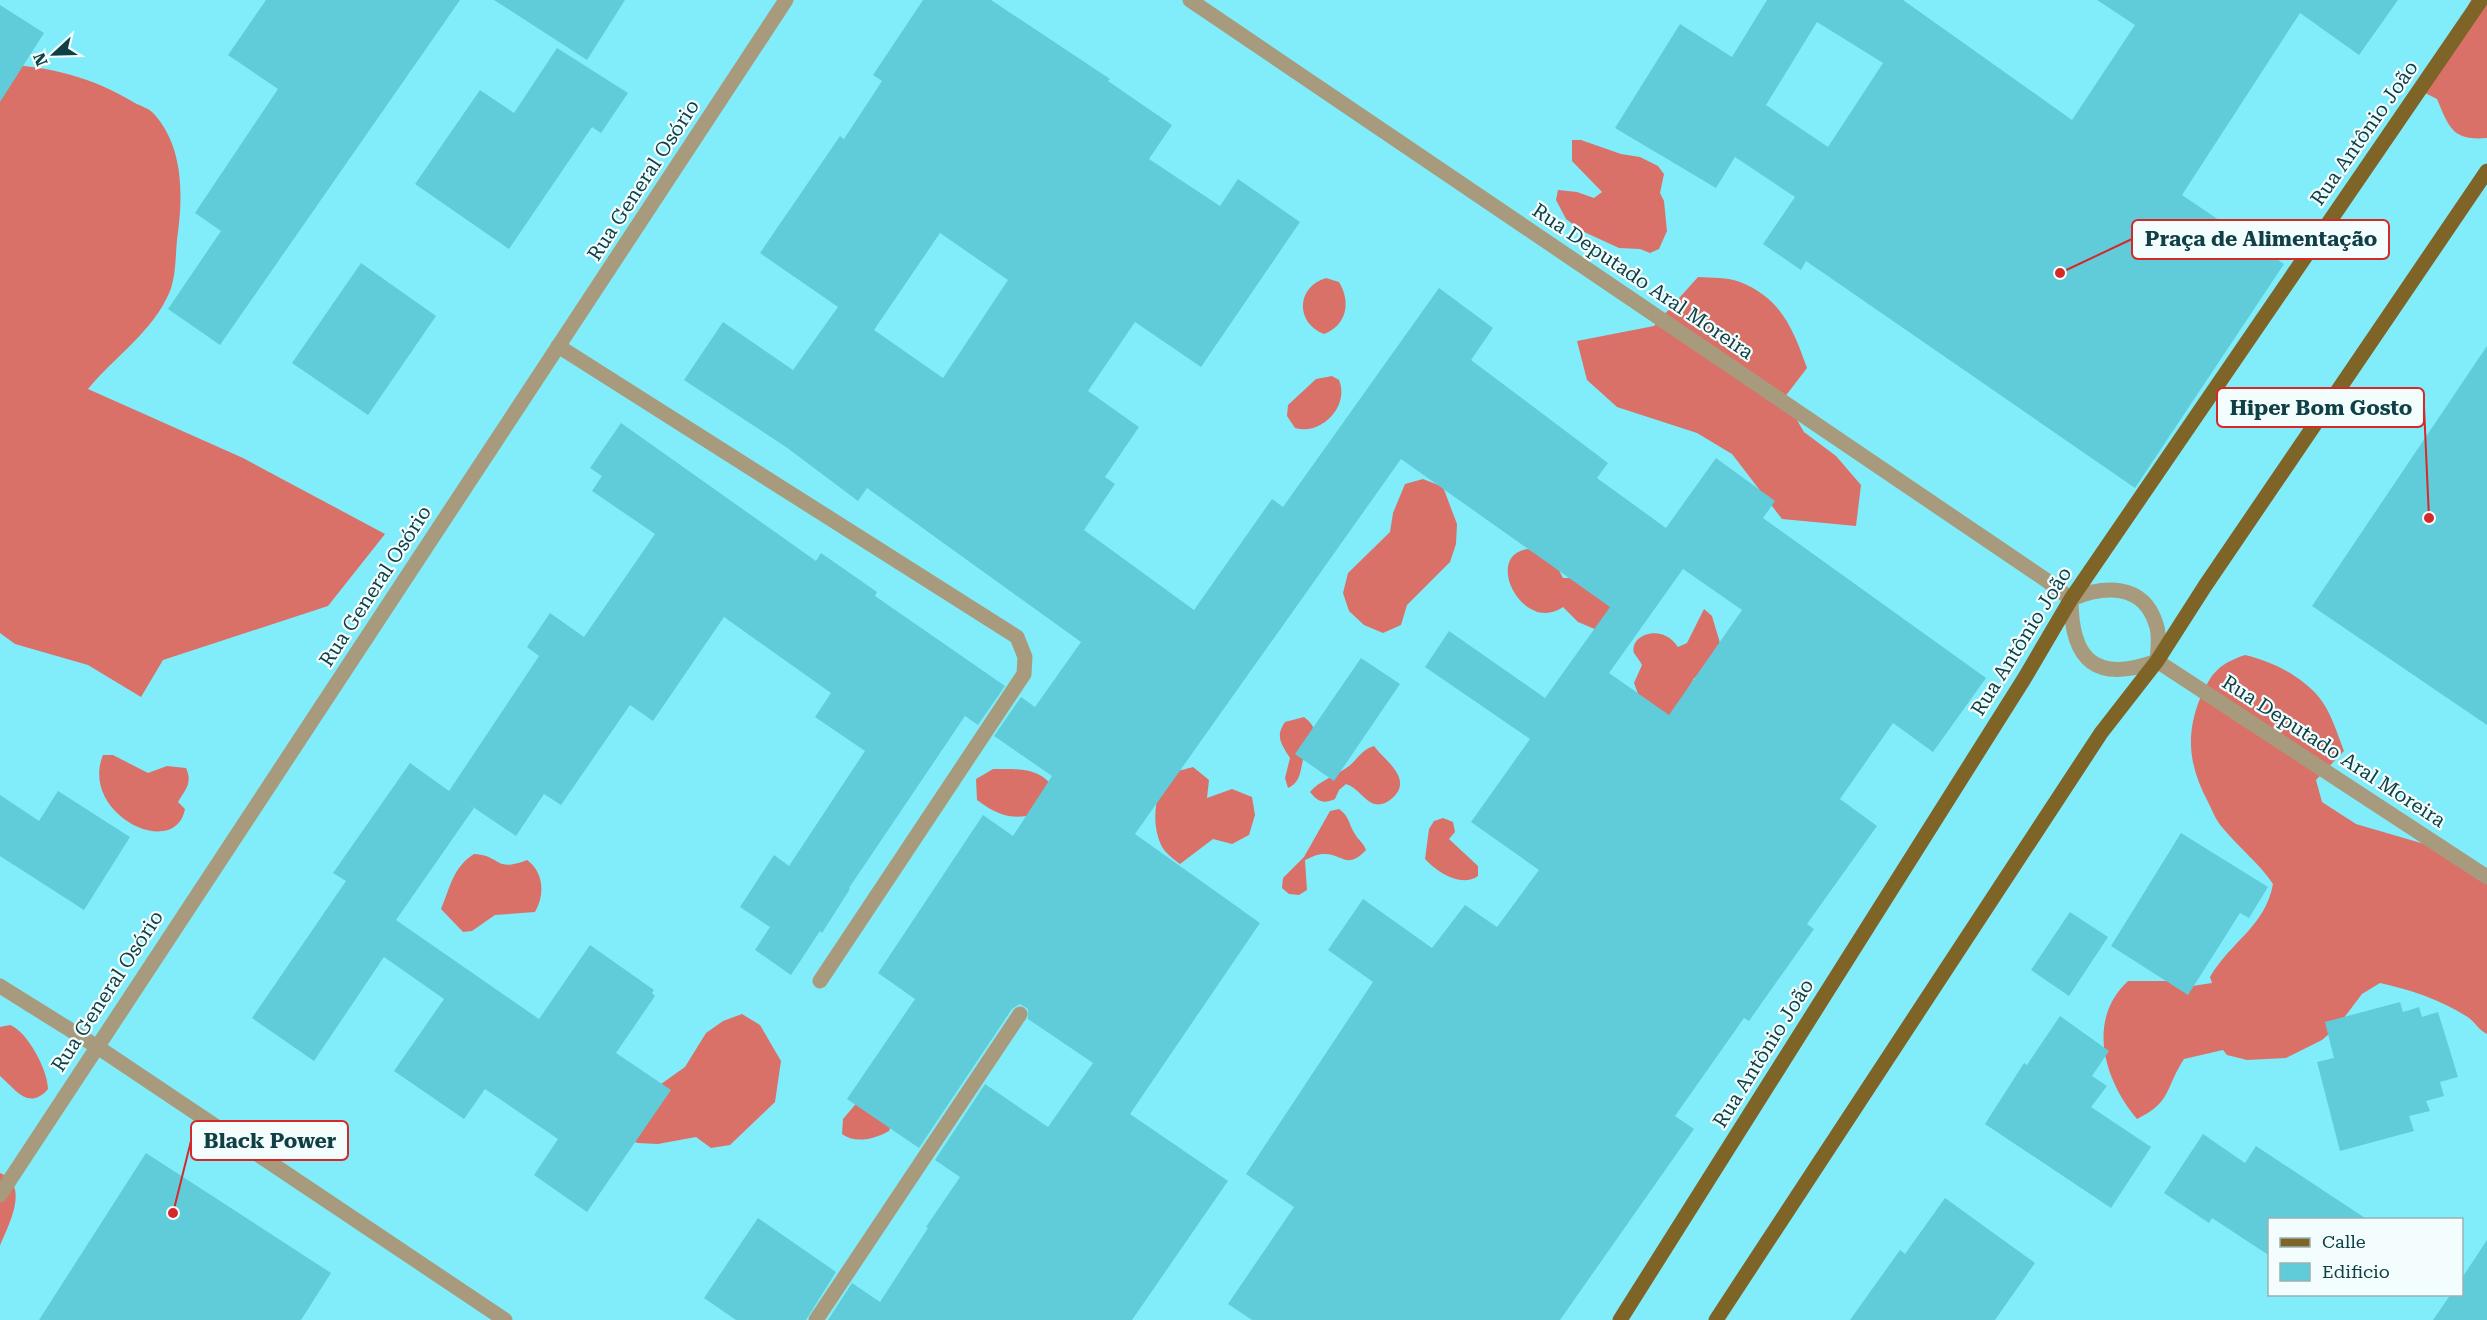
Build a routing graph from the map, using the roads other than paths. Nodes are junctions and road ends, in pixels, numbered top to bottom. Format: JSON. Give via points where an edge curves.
{"nodes":[{"id":1,"x":786,"y":0,"type":"edge"},
{"id":2,"x":1190,"y":0,"type":"edge"},
{"id":3,"x":2481,"y":0,"type":"edge"},
{"id":4,"x":2487,"y":171,"type":"edge"},
{"id":5,"x":558,"y":346,"type":"junction"},
{"id":6,"x":2070,"y":599,"type":"junction"},
{"id":7,"x":2157,"y":662,"type":"junction"},
{"id":8,"x":2487,"y":877,"type":"edge"},
{"id":9,"x":820,"y":981,"type":"dead end"},
{"id":10,"x":0,"y":986,"type":"edge"},
{"id":11,"x":1020,"y":1014,"type":"dead end"},
{"id":12,"x":96,"y":1046,"type":"junction"},
{"id":13,"x":0,"y":1195,"type":"edge"},
{"id":14,"x":505,"y":1320,"type":"edge"},
{"id":15,"x":816,"y":1320,"type":"edge"},
{"id":16,"x":1620,"y":1320,"type":"edge"},
{"id":17,"x":1716,"y":1320,"type":"edge"}],
"edges":[{"from":1,"to":5,"type":"street","name":"Rua General Osório"},
{"from":2,"to":6,"type":"street","name":"Rua Deputado Aral Moreira"},
{"from":3,"to":6,"type":"main road","name":"Rua Antônio João"},
{"from":4,"to":7,"type":"main road"},
{"from":5,"to":9,"type":"street","via":[[1017,637],[1025,657],[1024,674]]},
{"from":5,"to":12,"type":"street","name":"Rua General Osório"},
{"from":6,"to":7,"type":"street","via":[[2072,632],[2089,660],[2120,672]]},
{"from":6,"to":7,"type":"street","via":[[2104,588],[2122,590],[2137,598],[2150,610],[2157,625]]},
{"from":6,"to":16,"type":"main road","name":"Rua Antônio João","via":[[2024,679]]},
{"from":7,"to":8,"type":"street","name":"Rua Deputado Aral Moreira"},
{"from":7,"to":17,"type":"main road","via":[[2101,733]]},
{"from":10,"to":12,"type":"street"},
{"from":11,"to":15,"type":"street"},
{"from":12,"to":13,"type":"street","name":"Rua General Osório"},
{"from":12,"to":14,"type":"street"}]}
